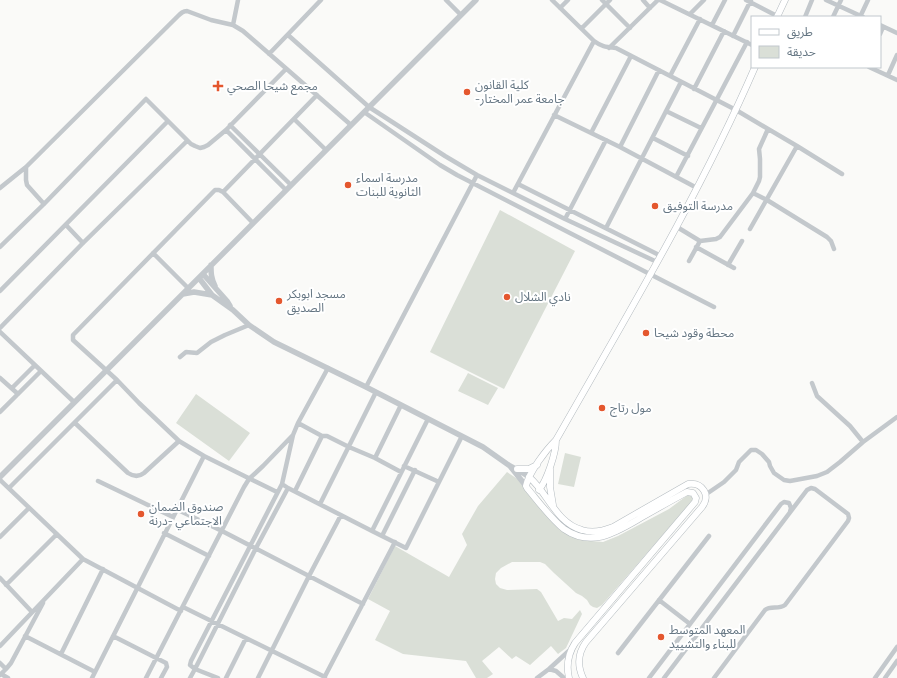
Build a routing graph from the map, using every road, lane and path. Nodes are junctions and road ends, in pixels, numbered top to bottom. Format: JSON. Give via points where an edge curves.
{"nodes":[{"id":1,"x":238,"y":0,"type":"edge"},
{"id":2,"x":321,"y":0,"type":"edge"},
{"id":3,"x":446,"y":0,"type":"edge"},
{"id":4,"x":476,"y":0,"type":"edge"},
{"id":5,"x":552,"y":0,"type":"edge"},
{"id":6,"x":568,"y":0,"type":"edge"},
{"id":7,"x":602,"y":0,"type":"edge"},
{"id":8,"x":610,"y":0,"type":"edge"},
{"id":9,"x":643,"y":0,"type":"edge"},
{"id":10,"x":659,"y":0,"type":"edge"},
{"id":11,"x":704,"y":0,"type":"edge"},
{"id":12,"x":725,"y":0,"type":"edge"},
{"id":13,"x":785,"y":0,"type":"edge"},
{"id":14,"x":812,"y":0,"type":"edge"},
{"id":15,"x":826,"y":0,"type":"edge"},
{"id":16,"x":840,"y":0,"type":"edge"},
{"id":17,"x":868,"y":0,"type":"edge"},
{"id":18,"x":749,"y":1,"type":"edge"},
{"id":19,"x":606,"y":4,"type":"junction"},
{"id":20,"x":838,"y":5,"type":"junction"},
{"id":21,"x":560,"y":8,"type":"junction"},
{"id":22,"x":650,"y":8,"type":"junction"},
{"id":23,"x":690,"y":14,"type":"junction"},
{"id":24,"x":461,"y":15,"type":"junction"},
{"id":25,"x":775,"y":16,"type":"edge"},
{"id":26,"x":777,"y":16,"type":"edge"},
{"id":27,"x":804,"y":16,"type":"edge"},
{"id":28,"x":833,"y":16,"type":"edge"},
{"id":29,"x":859,"y":16,"type":"edge"},
{"id":30,"x":861,"y":16,"type":"edge"},
{"id":31,"x":700,"y":19,"type":"junction"},
{"id":32,"x":233,"y":25,"type":"junction"},
{"id":33,"x":712,"y":25,"type":"junction"},
{"id":34,"x":882,"y":26,"type":"edge"},
{"id":35,"x":582,"y":28,"type":"junction"},
{"id":36,"x":630,"y":28,"type":"junction"},
{"id":37,"x":724,"y":31,"type":"junction"},
{"id":38,"x":897,"y":33,"type":"edge"},
{"id":39,"x":288,"y":35,"type":"junction"},
{"id":40,"x":733,"y":36,"type":"junction"},
{"id":41,"x":594,"y":41,"type":"junction"},
{"id":42,"x":747,"y":42,"type":"junction"},
{"id":43,"x":751,"y":44,"type":"edge"},
{"id":44,"x":609,"y":48,"type":"junction"},
{"id":45,"x":269,"y":54,"type":"junction"},
{"id":46,"x":631,"y":56,"type":"junction"},
{"id":47,"x":897,"y":56,"type":"edge"},
{"id":48,"x":755,"y":68,"type":"edge"},
{"id":49,"x":871,"y":68,"type":"edge"},
{"id":50,"x":286,"y":69,"type":"junction"},
{"id":51,"x":659,"y":70,"type":"junction"},
{"id":52,"x":888,"y":75,"type":"junction"},
{"id":53,"x":670,"y":76,"type":"junction"},
{"id":54,"x":897,"y":80,"type":"edge"},
{"id":55,"x":681,"y":82,"type":"junction"},
{"id":56,"x":694,"y":89,"type":"junction"},
{"id":57,"x":317,"y":95,"type":"junction"},
{"id":58,"x":716,"y":100,"type":"junction"},
{"id":59,"x":369,"y":107,"type":"junction"},
{"id":60,"x":736,"y":110,"type":"junction"},
{"id":61,"x":666,"y":111,"type":"junction"},
{"id":62,"x":364,"y":112,"type":"junction"},
{"id":63,"x":554,"y":115,"type":"junction"},
{"id":64,"x":294,"y":119,"type":"junction"},
{"id":65,"x":168,"y":121,"type":"junction"},
{"id":66,"x":230,"y":125,"type":"junction"},
{"id":67,"x":351,"y":125,"type":"junction"},
{"id":68,"x":701,"y":128,"type":"junction"},
{"id":69,"x":768,"y":129,"type":"junction"},
{"id":70,"x":226,"y":130,"type":"junction"},
{"id":71,"x":591,"y":133,"type":"junction"},
{"id":72,"x":653,"y":138,"type":"junction"},
{"id":73,"x":187,"y":140,"type":"junction"},
{"id":74,"x":606,"y":140,"type":"junction"},
{"id":75,"x":797,"y":146,"type":"junction"},
{"id":76,"x":620,"y":147,"type":"junction"},
{"id":77,"x":326,"y":150,"type":"junction"},
{"id":78,"x":260,"y":154,"type":"junction"},
{"id":79,"x":688,"y":156,"type":"junction"},
{"id":80,"x":642,"y":158,"type":"junction"},
{"id":81,"x":255,"y":159,"type":"junction"},
{"id":82,"x":26,"y":167,"type":"junction"},
{"id":83,"x":842,"y":174,"type":"dead end"},
{"id":84,"x":477,"y":175,"type":"junction"},
{"id":85,"x":676,"y":177,"type":"junction"},
{"id":86,"x":472,"y":183,"type":"junction"},
{"id":87,"x":518,"y":184,"type":"junction"},
{"id":88,"x":291,"y":185,"type":"junction"},
{"id":89,"x":0,"y":188,"type":"edge"},
{"id":90,"x":697,"y":188,"type":"junction"},
{"id":91,"x":286,"y":190,"type":"junction"},
{"id":92,"x":223,"y":192,"type":"junction"},
{"id":93,"x":513,"y":193,"type":"junction"},
{"id":94,"x":753,"y":193,"type":"junction"},
{"id":95,"x":767,"y":200,"type":"junction"},
{"id":96,"x":44,"y":204,"type":"junction"},
{"id":97,"x":570,"y":210,"type":"junction"},
{"id":98,"x":565,"y":219,"type":"junction"},
{"id":99,"x":253,"y":223,"type":"junction"},
{"id":100,"x":66,"y":225,"type":"junction"},
{"id":101,"x":677,"y":227,"type":"junction"},
{"id":102,"x":606,"y":228,"type":"junction"},
{"id":103,"x":750,"y":230,"type":"dead end"},
{"id":104,"x":700,"y":241,"type":"junction"},
{"id":105,"x":742,"y":241,"type":"dead end"},
{"id":106,"x":83,"y":243,"type":"junction"},
{"id":107,"x":0,"y":247,"type":"edge"},
{"id":108,"x":696,"y":247,"type":"junction"},
{"id":109,"x":834,"y":249,"type":"dead end"},
{"id":110,"x":153,"y":253,"type":"junction"},
{"id":111,"x":661,"y":256,"type":"junction"},
{"id":112,"x":689,"y":261,"type":"dead end"},
{"id":113,"x":657,"y":262,"type":"junction"},
{"id":114,"x":212,"y":265,"type":"junction"},
{"id":115,"x":728,"y":265,"type":"junction"},
{"id":116,"x":734,"y":268,"type":"dead end"},
{"id":117,"x":650,"y":274,"type":"junction"},
{"id":118,"x":201,"y":276,"type":"junction"},
{"id":119,"x":188,"y":288,"type":"junction"},
{"id":120,"x":0,"y":291,"type":"edge"},
{"id":121,"x":218,"y":291,"type":"junction"},
{"id":122,"x":183,"y":294,"type":"junction"},
{"id":123,"x":212,"y":295,"type":"junction"},
{"id":124,"x":714,"y":307,"type":"dead end"},
{"id":125,"x":233,"y":310,"type":"junction"},
{"id":126,"x":249,"y":325,"type":"junction"},
{"id":127,"x":0,"y":328,"type":"edge"},
{"id":128,"x":0,"y":332,"type":"edge"},
{"id":129,"x":180,"y":357,"type":"dead end"},
{"id":130,"x":35,"y":365,"type":"junction"},
{"id":131,"x":328,"y":368,"type":"junction"},
{"id":132,"x":106,"y":370,"type":"junction"},
{"id":133,"x":41,"y":371,"type":"junction"},
{"id":134,"x":0,"y":378,"type":"edge"},
{"id":135,"x":117,"y":380,"type":"junction"},
{"id":136,"x":812,"y":383,"type":"dead end"},
{"id":137,"x":366,"y":387,"type":"junction"},
{"id":138,"x":12,"y":388,"type":"junction"},
{"id":139,"x":376,"y":392,"type":"junction"},
{"id":140,"x":18,"y":394,"type":"junction"},
{"id":141,"x":74,"y":402,"type":"junction"},
{"id":142,"x":401,"y":405,"type":"junction"},
{"id":143,"x":0,"y":412,"type":"edge"},
{"id":144,"x":897,"y":416,"type":"edge"},
{"id":145,"x":428,"y":419,"type":"junction"},
{"id":146,"x":75,"y":422,"type":"junction"},
{"id":147,"x":298,"y":423,"type":"junction"},
{"id":148,"x":293,"y":435,"type":"junction"},
{"id":149,"x":322,"y":436,"type":"junction"},
{"id":150,"x":462,"y":436,"type":"junction"},
{"id":151,"x":179,"y":440,"type":"junction"},
{"id":152,"x":556,"y":440,"type":"junction"},
{"id":153,"x":862,"y":442,"type":"junction"},
{"id":154,"x":349,"y":447,"type":"junction"},
{"id":155,"x":204,"y":456,"type":"junction"},
{"id":156,"x":375,"y":458,"type":"junction"},
{"id":157,"x":550,"y":464,"type":"junction"},
{"id":158,"x":537,"y":465,"type":"junction"},
{"id":159,"x":404,"y":466,"type":"junction"},
{"id":160,"x":510,"y":466,"type":"junction"},
{"id":161,"x":517,"y":469,"type":"junction"},
{"id":162,"x":415,"y":470,"type":"junction"},
{"id":163,"x":401,"y":472,"type":"junction"},
{"id":164,"x":529,"y":477,"type":"junction"},
{"id":165,"x":0,"y":479,"type":"edge"},
{"id":166,"x":249,"y":479,"type":"junction"},
{"id":167,"x":98,"y":481,"type":"dead end"},
{"id":168,"x":439,"y":482,"type":"junction"},
{"id":169,"x":282,"y":484,"type":"junction"},
{"id":170,"x":526,"y":486,"type":"junction"},
{"id":171,"x":8,"y":488,"type":"junction"},
{"id":172,"x":288,"y":488,"type":"junction"},
{"id":173,"x":540,"y":489,"type":"junction"},
{"id":174,"x":295,"y":491,"type":"junction"},
{"id":175,"x":277,"y":492,"type":"junction"},
{"id":176,"x":533,"y":495,"type":"junction"},
{"id":177,"x":705,"y":495,"type":"junction"},
{"id":178,"x":789,"y":503,"type":"junction"},
{"id":179,"x":798,"y":503,"type":"junction"},
{"id":180,"x":320,"y":504,"type":"junction"},
{"id":181,"x":553,"y":507,"type":"junction"},
{"id":182,"x":29,"y":508,"type":"junction"},
{"id":183,"x":176,"y":509,"type":"junction"},
{"id":184,"x":790,"y":514,"type":"junction"},
{"id":185,"x":341,"y":515,"type":"junction"},
{"id":186,"x":173,"y":517,"type":"junction"},
{"id":187,"x":222,"y":530,"type":"junction"},
{"id":188,"x":372,"y":531,"type":"junction"},
{"id":189,"x":164,"y":533,"type":"junction"},
{"id":190,"x":56,"y":534,"type":"junction"},
{"id":191,"x":382,"y":536,"type":"junction"},
{"id":192,"x":709,"y":536,"type":"dead end"},
{"id":193,"x":0,"y":537,"type":"edge"},
{"id":194,"x":395,"y":542,"type":"junction"},
{"id":195,"x":250,"y":545,"type":"junction"},
{"id":196,"x":256,"y":548,"type":"junction"},
{"id":197,"x":209,"y":556,"type":"junction"},
{"id":198,"x":83,"y":559,"type":"junction"},
{"id":199,"x":103,"y":569,"type":"junction"},
{"id":200,"x":309,"y":576,"type":"junction"},
{"id":201,"x":0,"y":578,"type":"edge"},
{"id":202,"x":6,"y":584,"type":"junction"},
{"id":203,"x":137,"y":588,"type":"junction"},
{"id":204,"x":46,"y":598,"type":"junction"},
{"id":205,"x":659,"y":600,"type":"junction"},
{"id":206,"x":362,"y":604,"type":"junction"},
{"id":207,"x":182,"y":609,"type":"junction"},
{"id":208,"x":32,"y":612,"type":"junction"},
{"id":209,"x":212,"y":621,"type":"junction"},
{"id":210,"x":218,"y":624,"type":"junction"},
{"id":211,"x":690,"y":624,"type":"junction"},
{"id":212,"x":25,"y":636,"type":"junction"},
{"id":213,"x":113,"y":636,"type":"junction"},
{"id":214,"x":246,"y":638,"type":"junction"},
{"id":215,"x":1,"y":643,"type":"edge"},
{"id":216,"x":572,"y":647,"type":"junction"},
{"id":217,"x":897,"y":647,"type":"edge"},
{"id":218,"x":272,"y":650,"type":"junction"},
{"id":219,"x":618,"y":653,"type":"dead end"},
{"id":220,"x":61,"y":654,"type":"junction"},
{"id":221,"x":156,"y":658,"type":"junction"},
{"id":222,"x":897,"y":661,"type":"edge"},
{"id":223,"x":0,"y":663,"type":"edge"},
{"id":224,"x":549,"y":668,"type":"junction"},
{"id":225,"x":6,"y":669,"type":"junction"},
{"id":226,"x":195,"y":669,"type":"junction"},
{"id":227,"x":95,"y":672,"type":"junction"},
{"id":228,"x":0,"y":675,"type":"edge"},
{"id":229,"x":325,"y":677,"type":"edge"},
{"id":230,"x":8,"y":678,"type":"edge"},
{"id":231,"x":92,"y":678,"type":"edge"},
{"id":232,"x":146,"y":678,"type":"edge"},
{"id":233,"x":161,"y":678,"type":"edge"},
{"id":234,"x":190,"y":678,"type":"edge"},
{"id":235,"x":218,"y":678,"type":"edge"},
{"id":236,"x":226,"y":678,"type":"edge"},
{"id":237,"x":258,"y":678,"type":"edge"},
{"id":238,"x":537,"y":678,"type":"edge"},
{"id":239,"x":564,"y":678,"type":"edge"},
{"id":240,"x":569,"y":678,"type":"edge"},
{"id":241,"x":583,"y":678,"type":"edge"},
{"id":242,"x":649,"y":678,"type":"edge"},
{"id":243,"x":664,"y":678,"type":"edge"},
{"id":244,"x":714,"y":678,"type":"edge"},
{"id":245,"x":875,"y":678,"type":"edge"},
{"id":246,"x":885,"y":678,"type":"edge"}],
"edges":[{"from":1,"to":32,"type":"street"},
{"from":2,"to":39,"type":"street"},
{"from":3,"to":24,"type":"street"},
{"from":4,"to":24,"type":"street"},
{"from":5,"to":21,"type":"street"},
{"from":6,"to":21,"type":"street"},
{"from":7,"to":19,"type":"street"},
{"from":8,"to":19,"type":"street"},
{"from":9,"to":22,"type":"street"},
{"from":10,"to":22,"type":"street"},
{"from":10,"to":23,"type":"street"},
{"from":11,"to":23,"type":"street"},
{"from":12,"to":33,"type":"street"},
{"from":13,"to":26,"type":"main road"},
{"from":14,"to":27,"type":"street"},
{"from":15,"to":20,"type":"street"},
{"from":16,"to":20,"type":"street"},
{"from":17,"to":30,"type":"street"},
{"from":18,"to":25,"type":"street"},
{"from":18,"to":40,"type":"street"},
{"from":19,"to":35,"type":"street"},
{"from":19,"to":36,"type":"street"},
{"from":20,"to":28,"type":"street"},
{"from":20,"to":29,"type":"street"},
{"from":21,"to":35,"type":"street"},
{"from":22,"to":36,"type":"street"},
{"from":23,"to":31,"type":"street"},
{"from":24,"to":59,"type":"street"},
{"from":31,"to":33,"type":"street"},
{"from":31,"to":53,"type":"street"},
{"from":32,"to":45,"type":"street"},
{"from":32,"to":82,"type":"street","via":[[187,11],[182,12]]},
{"from":33,"to":37,"type":"street"},
{"from":34,"to":38,"type":"street"},
{"from":35,"to":41,"type":"street"},
{"from":36,"to":44,"type":"street"},
{"from":37,"to":40,"type":"street"},
{"from":37,"to":56,"type":"street"},
{"from":39,"to":45,"type":"street"},
{"from":39,"to":59,"type":"street"},
{"from":40,"to":42,"type":"street"},
{"from":41,"to":44,"type":"street"},
{"from":41,"to":63,"type":"street"},
{"from":42,"to":43,"type":"street"},
{"from":42,"to":58,"type":"street"},
{"from":44,"to":46,"type":"street","via":[[616,48]]},
{"from":45,"to":50,"type":"street"},
{"from":46,"to":51,"type":"street"},
{"from":46,"to":71,"type":"street"},
{"from":47,"to":52,"type":"street"},
{"from":48,"to":60,"type":"main road"},
{"from":49,"to":52,"type":"street"},
{"from":50,"to":57,"type":"street"},
{"from":50,"to":66,"type":"street"},
{"from":51,"to":53,"type":"street"},
{"from":51,"to":76,"type":"street"},
{"from":52,"to":54,"type":"street"},
{"from":53,"to":55,"type":"street"},
{"from":55,"to":56,"type":"street"},
{"from":55,"to":61,"type":"street"},
{"from":56,"to":58,"type":"street"},
{"from":57,"to":64,"type":"street"},
{"from":57,"to":67,"type":"street"},
{"from":58,"to":60,"type":"street"},
{"from":58,"to":68,"type":"street"},
{"from":59,"to":62,"type":"street"},
{"from":59,"to":84,"type":"street"},
{"from":60,"to":69,"type":"street"},
{"from":60,"to":90,"type":"main road"},
{"from":61,"to":68,"type":"street"},
{"from":61,"to":72,"type":"street"},
{"from":62,"to":67,"type":"street"},
{"from":62,"to":86,"type":"street","via":[[440,165]]},
{"from":63,"to":71,"type":"street"},
{"from":63,"to":87,"type":"street"},
{"from":64,"to":77,"type":"street"},
{"from":64,"to":78,"type":"street"},
{"from":65,"to":73,"type":"street"},
{"from":65,"to":96,"type":"street","via":[[146,99]]},
{"from":65,"to":100,"type":"street"},
{"from":66,"to":70,"type":"street"},
{"from":66,"to":78,"type":"street"},
{"from":67,"to":77,"type":"street"},
{"from":68,"to":79,"type":"street"},
{"from":69,"to":75,"type":"street"},
{"from":69,"to":94,"type":"street","via":[[759,149],[760,177]]},
{"from":70,"to":73,"type":"street","via":[[204,147],[194,146]]},
{"from":70,"to":81,"type":"street"},
{"from":71,"to":74,"type":"street"},
{"from":72,"to":79,"type":"street"},
{"from":72,"to":80,"type":"street"},
{"from":73,"to":106,"type":"street"},
{"from":74,"to":76,"type":"street"},
{"from":74,"to":97,"type":"street"},
{"from":75,"to":83,"type":"street"},
{"from":75,"to":95,"type":"street"},
{"from":76,"to":80,"type":"street"},
{"from":77,"to":88,"type":"street"},
{"from":78,"to":81,"type":"street"},
{"from":78,"to":88,"type":"street"},
{"from":79,"to":85,"type":"street"},
{"from":80,"to":85,"type":"street"},
{"from":80,"to":102,"type":"street"},
{"from":81,"to":91,"type":"street"},
{"from":81,"to":92,"type":"street"},
{"from":82,"to":89,"type":"street"},
{"from":82,"to":96,"type":"street","via":[[27,185]]},
{"from":84,"to":86,"type":"street"},
{"from":84,"to":93,"type":"street"},
{"from":85,"to":90,"type":"street"},
{"from":86,"to":117,"type":"street"},
{"from":86,"to":137,"type":"street"},
{"from":87,"to":93,"type":"street"},
{"from":87,"to":97,"type":"street"},
{"from":88,"to":91,"type":"street"},
{"from":90,"to":101,"type":"main road"},
{"from":91,"to":99,"type":"street"},
{"from":92,"to":99,"type":"street"},
{"from":92,"to":110,"type":"street","via":[[215,190]]},
{"from":93,"to":98,"type":"street"},
{"from":94,"to":95,"type":"street"},
{"from":94,"to":104,"type":"street","via":[[720,237],[716,240]]},
{"from":95,"to":103,"type":"street"},
{"from":95,"to":109,"type":"street","via":[[827,237]]},
{"from":96,"to":107,"type":"street"},
{"from":97,"to":98,"type":"street"},
{"from":97,"to":102,"type":"street"},
{"from":98,"to":113,"type":"street"},
{"from":99,"to":114,"type":"street"},
{"from":100,"to":106,"type":"street"},
{"from":100,"to":120,"type":"street"},
{"from":101,"to":104,"type":"street"},
{"from":101,"to":111,"type":"main road"},
{"from":102,"to":111,"type":"street"},
{"from":104,"to":108,"type":"street"},
{"from":105,"to":115,"type":"street"},
{"from":106,"to":127,"type":"street"},
{"from":108,"to":112,"type":"street"},
{"from":108,"to":115,"type":"street"},
{"from":110,"to":119,"type":"street"},
{"from":110,"to":132,"type":"street","via":[[73,335],[73,340]]},
{"from":111,"to":113,"type":"main road"},
{"from":113,"to":117,"type":"main road"},
{"from":114,"to":118,"type":"street"},
{"from":114,"to":121,"type":"street","via":[[212,280]]},
{"from":115,"to":116,"type":"street"},
{"from":117,"to":124,"type":"street"},
{"from":117,"to":152,"type":"main road"},
{"from":118,"to":119,"type":"street"},
{"from":118,"to":121,"type":"street"},
{"from":118,"to":123,"type":"street"},
{"from":119,"to":122,"type":"street"},
{"from":121,"to":125,"type":"street"},
{"from":122,"to":123,"type":"street","via":[[194,292]]},
{"from":122,"to":132,"type":"street"},
{"from":123,"to":125,"type":"street"},
{"from":125,"to":126,"type":"street"},
{"from":126,"to":129,"type":"street","via":[[218,338],[197,353],[186,352]]},
{"from":126,"to":131,"type":"street","via":[[274,342]]},
{"from":128,"to":130,"type":"street"},
{"from":130,"to":133,"type":"street"},
{"from":130,"to":138,"type":"street"},
{"from":131,"to":137,"type":"street"},
{"from":131,"to":147,"type":"street"},
{"from":132,"to":135,"type":"street"},
{"from":132,"to":141,"type":"street"},
{"from":133,"to":140,"type":"street"},
{"from":133,"to":141,"type":"street"},
{"from":134,"to":138,"type":"street"},
{"from":135,"to":146,"type":"street"},
{"from":135,"to":151,"type":"street"},
{"from":136,"to":153,"type":"street","via":[[816,396],[850,426]]},
{"from":137,"to":139,"type":"street"},
{"from":138,"to":140,"type":"street"},
{"from":139,"to":142,"type":"street"},
{"from":139,"to":154,"type":"street"},
{"from":140,"to":143,"type":"street"},
{"from":141,"to":165,"type":"street"},
{"from":142,"to":145,"type":"street"},
{"from":142,"to":156,"type":"street"},
{"from":144,"to":153,"type":"street"},
{"from":145,"to":150,"type":"street"},
{"from":145,"to":159,"type":"street"},
{"from":146,"to":151,"type":"street","via":[[133,476],[144,473]]},
{"from":146,"to":171,"type":"street"},
{"from":147,"to":148,"type":"street"},
{"from":147,"to":149,"type":"street"},
{"from":148,"to":166,"type":"street"},
{"from":148,"to":169,"type":"street"},
{"from":149,"to":154,"type":"street"},
{"from":149,"to":174,"type":"street"},
{"from":150,"to":160,"type":"street"},
{"from":150,"to":168,"type":"street"},
{"from":151,"to":155,"type":"street"},
{"from":152,"to":157,"type":"main road"},
{"from":152,"to":158,"type":"main road"},
{"from":153,"to":177,"type":"street","via":[[827,472],[790,481],[777,476],[767,458],[756,450],[751,450],[724,482]]},
{"from":154,"to":156,"type":"street"},
{"from":154,"to":180,"type":"street"},
{"from":155,"to":166,"type":"street"},
{"from":155,"to":183,"type":"street"},
{"from":156,"to":163,"type":"street"},
{"from":157,"to":173,"type":"main road"},
{"from":157,"to":181,"type":"main road"},
{"from":158,"to":161,"type":"main road","via":[[529,469]]},
{"from":158,"to":164,"type":"main road"},
{"from":159,"to":162,"type":"street"},
{"from":159,"to":163,"type":"street"},
{"from":160,"to":161,"type":"street"},
{"from":160,"to":170,"type":"street"},
{"from":161,"to":164,"type":"street"},
{"from":162,"to":168,"type":"street"},
{"from":162,"to":191,"type":"street"},
{"from":163,"to":188,"type":"street"},
{"from":164,"to":170,"type":"main road"},
{"from":164,"to":173,"type":"main road"},
{"from":165,"to":171,"type":"street"},
{"from":166,"to":175,"type":"street"},
{"from":166,"to":187,"type":"street"},
{"from":167,"to":186,"type":"street"},
{"from":168,"to":194,"type":"street","via":[[406,548]]},
{"from":169,"to":172,"type":"street"},
{"from":169,"to":175,"type":"street"},
{"from":170,"to":176,"type":"main road"},
{"from":171,"to":182,"type":"street"},
{"from":172,"to":174,"type":"street"},
{"from":172,"to":196,"type":"street"},
{"from":173,"to":176,"type":"main road"},
{"from":173,"to":181,"type":"main road"},
{"from":174,"to":180,"type":"street"},
{"from":175,"to":195,"type":"street"},
{"from":176,"to":216,"type":"main road","via":[[566,530],[594,538],[615,532],[687,492],[695,496],[695,502]]},
{"from":177,"to":181,"type":"main road","via":[[701,487],[688,484],[613,527],[596,531],[574,527]]},
{"from":177,"to":241,"type":"main road","via":[[702,507],[586,642],[579,659]]},
{"from":178,"to":179,"type":"street"},
{"from":178,"to":184,"type":"street"},
{"from":178,"to":211,"type":"street","via":[[781,504]]},
{"from":179,"to":184,"type":"street"},
{"from":179,"to":244,"type":"street","via":[[807,490],[815,489],[848,514],[849,520],[785,605],[765,610]]},
{"from":180,"to":185,"type":"street"},
{"from":182,"to":190,"type":"street"},
{"from":182,"to":193,"type":"street"},
{"from":183,"to":186,"type":"street"},
{"from":183,"to":187,"type":"street"},
{"from":184,"to":243,"type":"street"},
{"from":185,"to":188,"type":"street"},
{"from":185,"to":200,"type":"street"},
{"from":186,"to":189,"type":"street"},
{"from":187,"to":195,"type":"street"},
{"from":187,"to":197,"type":"street"},
{"from":188,"to":191,"type":"street"},
{"from":189,"to":197,"type":"street"},
{"from":189,"to":203,"type":"street"},
{"from":190,"to":198,"type":"street"},
{"from":190,"to":202,"type":"street"},
{"from":191,"to":194,"type":"street"},
{"from":192,"to":205,"type":"street"},
{"from":194,"to":206,"type":"street"},
{"from":195,"to":196,"type":"street"},
{"from":195,"to":209,"type":"street"},
{"from":196,"to":200,"type":"street"},
{"from":196,"to":210,"type":"street"},
{"from":197,"to":207,"type":"street"},
{"from":198,"to":199,"type":"street"},
{"from":198,"to":204,"type":"street"},
{"from":199,"to":203,"type":"street"},
{"from":199,"to":220,"type":"street"},
{"from":200,"to":206,"type":"street"},
{"from":200,"to":218,"type":"street"},
{"from":201,"to":202,"type":"street"},
{"from":202,"to":208,"type":"street"},
{"from":203,"to":207,"type":"street"},
{"from":203,"to":213,"type":"street"},
{"from":204,"to":208,"type":"street"},
{"from":204,"to":212,"type":"street"},
{"from":205,"to":211,"type":"street"},
{"from":205,"to":219,"type":"street"},
{"from":206,"to":229,"type":"street"},
{"from":207,"to":209,"type":"street"},
{"from":207,"to":221,"type":"street"},
{"from":208,"to":215,"type":"street"},
{"from":209,"to":210,"type":"street"},
{"from":209,"to":226,"type":"street","via":[[191,661],[190,665]]},
{"from":210,"to":214,"type":"street"},
{"from":210,"to":226,"type":"street"},
{"from":211,"to":242,"type":"street"},
{"from":212,"to":220,"type":"street"},
{"from":212,"to":225,"type":"street"},
{"from":213,"to":221,"type":"street"},
{"from":213,"to":227,"type":"street"},
{"from":214,"to":218,"type":"street"},
{"from":214,"to":236,"type":"street"},
{"from":216,"to":224,"type":"street"},
{"from":216,"to":240,"type":"main road","via":[[568,662]]},
{"from":217,"to":245,"type":"street"},
{"from":218,"to":229,"type":"street"},
{"from":218,"to":237,"type":"street"},
{"from":220,"to":227,"type":"street"},
{"from":221,"to":232,"type":"street"},
{"from":221,"to":233,"type":"street","via":[[168,664]]},
{"from":222,"to":246,"type":"street"},
{"from":223,"to":225,"type":"street"},
{"from":224,"to":238,"type":"street"},
{"from":224,"to":239,"type":"street"},
{"from":225,"to":228,"type":"street"},
{"from":226,"to":234,"type":"street"},
{"from":226,"to":235,"type":"street"},
{"from":227,"to":231,"type":"street"},
{"from":228,"to":230,"type":"street"}]}
